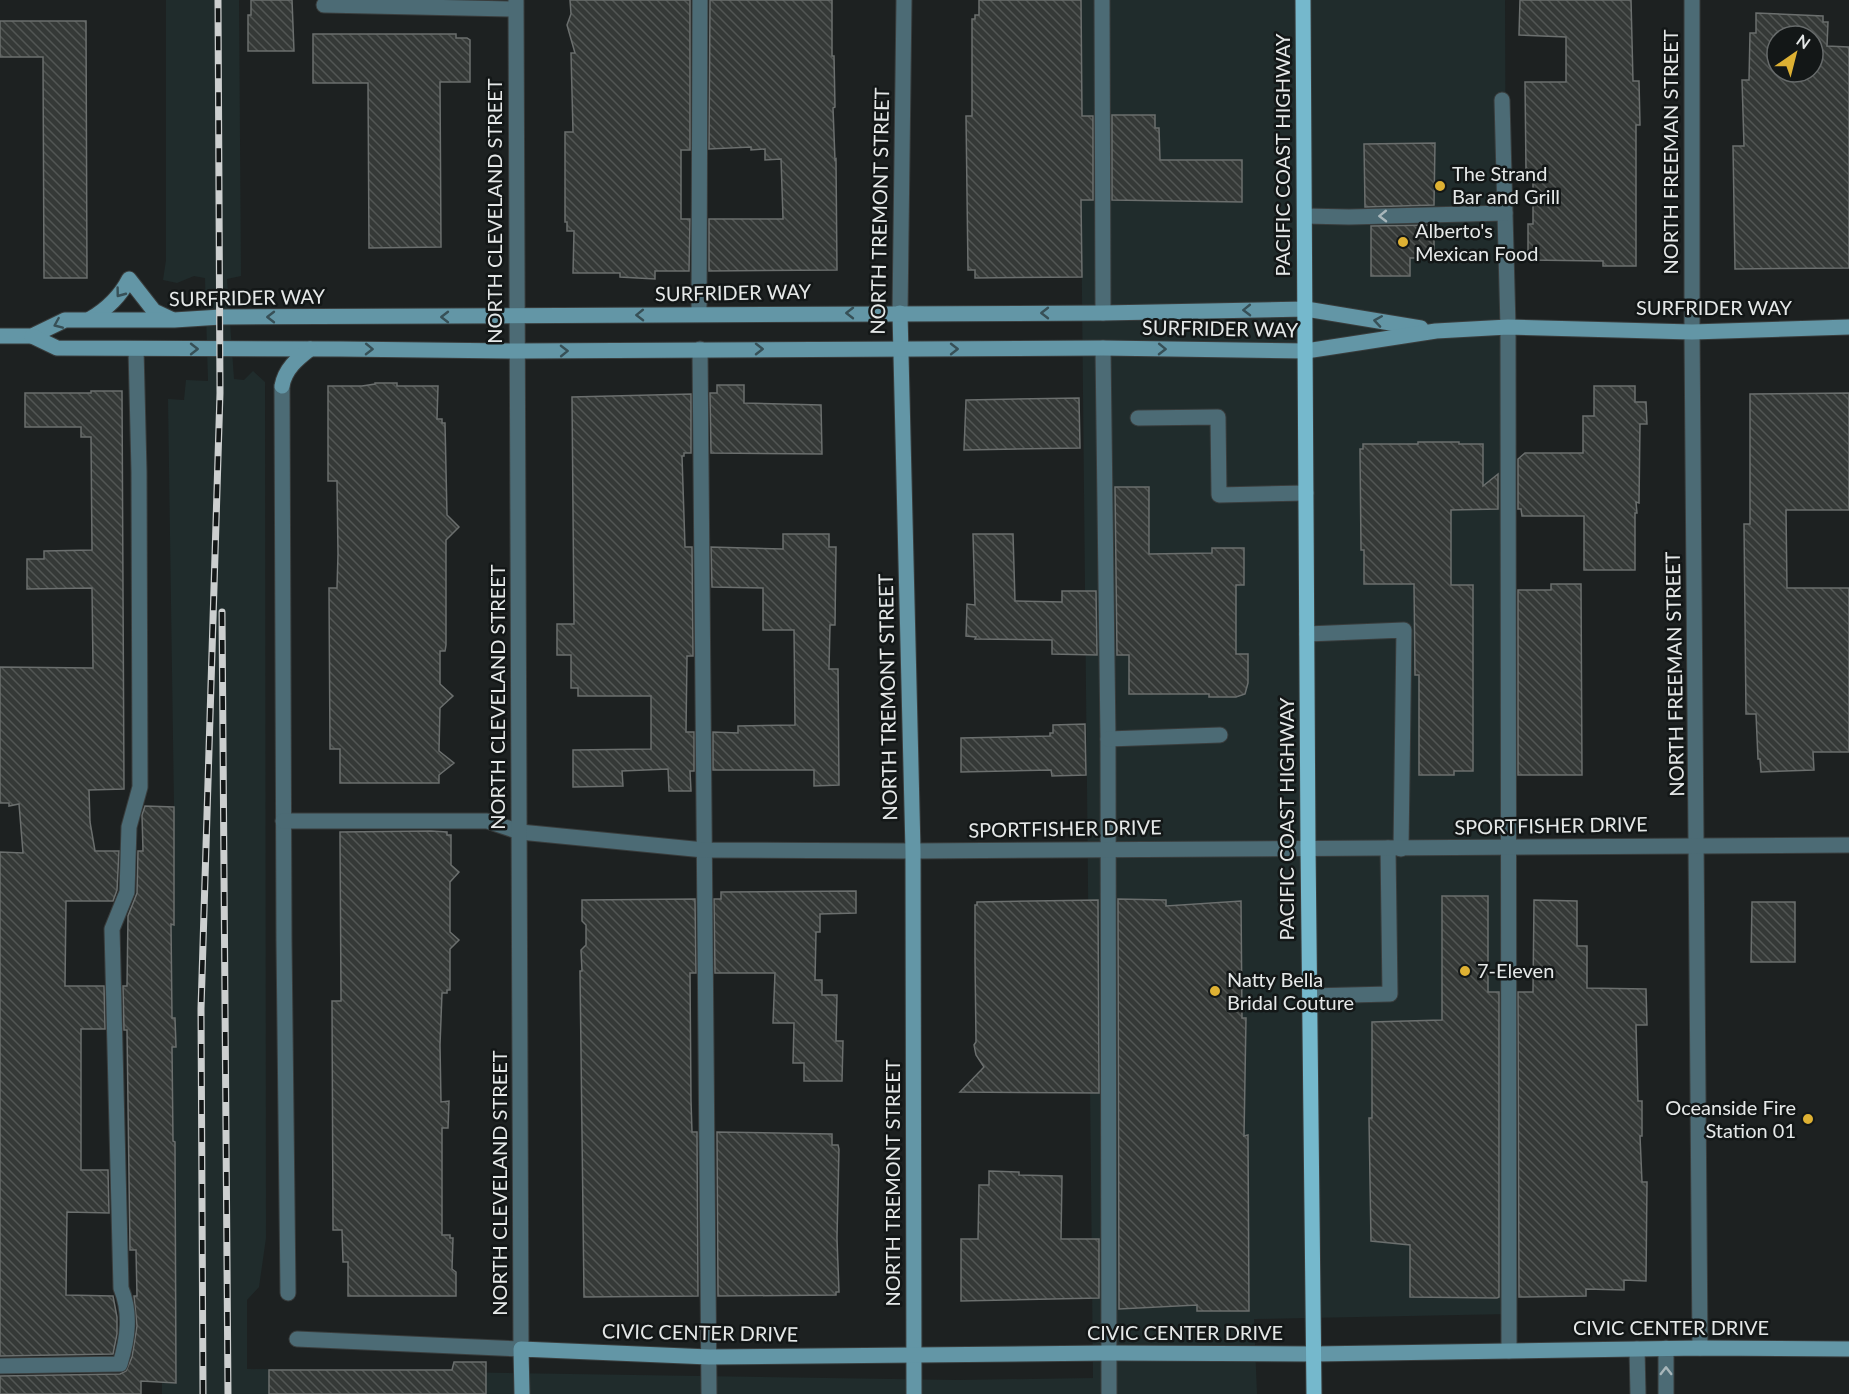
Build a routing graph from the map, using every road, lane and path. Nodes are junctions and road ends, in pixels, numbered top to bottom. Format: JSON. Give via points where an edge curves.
{"nodes":[{"id":1,"x":700,"y":0,"type":"edge"},
{"id":2,"x":904,"y":0,"type":"edge"},
{"id":3,"x":1102,"y":0,"type":"edge"},
{"id":4,"x":1303,"y":0,"type":"edge"},
{"id":5,"x":1692,"y":0,"type":"edge"},
{"id":6,"x":362,"y":3,"type":"edge"},
{"id":7,"x":515,"y":4,"type":"edge"},
{"id":8,"x":324,"y":5,"type":"dead end"},
{"id":9,"x":1502,"y":100,"type":"dead end"},
{"id":10,"x":1505,"y":213,"type":"junction"},
{"id":11,"x":1305,"y":216,"type":"junction"},
{"id":12,"x":1306,"y":309,"type":"junction"},
{"id":13,"x":900,"y":313,"type":"junction"},
{"id":14,"x":1103,"y":313,"type":"junction"},
{"id":15,"x":699,"y":314,"type":"junction"},
{"id":16,"x":516,"y":317,"type":"junction"},
{"id":17,"x":89,"y":320,"type":"junction"},
{"id":18,"x":174,"y":321,"type":"junction"},
{"id":19,"x":1508,"y":327,"type":"junction"},
{"id":20,"x":1849,"y":327,"type":"edge"},
{"id":21,"x":1436,"y":331,"type":"junction"},
{"id":22,"x":1692,"y":332,"type":"junction"},
{"id":23,"x":0,"y":336,"type":"edge"},
{"id":24,"x":32,"y":336,"type":"junction"},
{"id":25,"x":1103,"y":348,"type":"junction"},
{"id":26,"x":136,"y":349,"type":"junction"},
{"id":27,"x":310,"y":349,"type":"junction"},
{"id":28,"x":700,"y":349,"type":"junction"},
{"id":29,"x":900,"y":350,"type":"junction"},
{"id":30,"x":516,"y":351,"type":"junction"},
{"id":31,"x":1306,"y":351,"type":"junction"},
{"id":32,"x":282,"y":386,"type":"joint"},
{"id":33,"x":1138,"y":418,"type":"dead end"},
{"id":34,"x":1306,"y":493,"type":"junction"},
{"id":35,"x":1307,"y":634,"type":"junction"},
{"id":36,"x":1220,"y":735,"type":"dead end"},
{"id":37,"x":1108,"y":739,"type":"junction"},
{"id":38,"x":284,"y":821,"type":"junction"},
{"id":39,"x":520,"y":832,"type":"junction"},
{"id":40,"x":1697,"y":845,"type":"junction"},
{"id":41,"x":1849,"y":845,"type":"edge"},
{"id":42,"x":1308,"y":847,"type":"junction"},
{"id":43,"x":1509,"y":847,"type":"junction"},
{"id":44,"x":1394,"y":848,"type":"junction"},
{"id":45,"x":1108,"y":849,"type":"junction"},
{"id":46,"x":704,"y":850,"type":"junction"},
{"id":47,"x":913,"y":851,"type":"junction"},
{"id":48,"x":1310,"y":996,"type":"junction"},
{"id":49,"x":288,"y":1293,"type":"dead end"},
{"id":50,"x":297,"y":1338,"type":"dead end"},
{"id":51,"x":1666,"y":1348,"type":"junction"},
{"id":52,"x":1700,"y":1348,"type":"junction"},
{"id":53,"x":522,"y":1349,"type":"junction"},
{"id":54,"x":1637,"y":1349,"type":"junction"},
{"id":55,"x":1849,"y":1349,"type":"edge"},
{"id":56,"x":1509,"y":1351,"type":"junction"},
{"id":57,"x":1109,"y":1353,"type":"junction"},
{"id":58,"x":1314,"y":1354,"type":"junction"},
{"id":59,"x":914,"y":1355,"type":"junction"},
{"id":60,"x":709,"y":1357,"type":"junction"},
{"id":61,"x":0,"y":1366,"type":"edge"},
{"id":62,"x":522,"y":1394,"type":"edge"},
{"id":63,"x":709,"y":1394,"type":"edge"},
{"id":64,"x":914,"y":1394,"type":"edge"},
{"id":65,"x":1109,"y":1394,"type":"edge"},
{"id":66,"x":1314,"y":1394,"type":"edge"},
{"id":67,"x":1638,"y":1394,"type":"edge"},
{"id":68,"x":1666,"y":1394,"type":"edge"}],
"edges":[{"from":1,"to":15,"type":"street"},
{"from":2,"to":13,"type":"street","name":"NORTH TREMONT STREET"},
{"from":3,"to":14,"type":"street"},
{"from":4,"to":11,"type":"main road","name":"PACIFIC COAST HIGHWAY"},
{"from":5,"to":22,"type":"street","name":"NORTH FREEMAN STREET"},
{"from":6,"to":7,"type":"street"},
{"from":6,"to":8,"type":"street"},
{"from":7,"to":16,"type":"street","name":"NORTH CLEVELAND STREET"},
{"from":9,"to":10,"type":"street"},
{"from":10,"to":11,"type":"street","one_way":true},
{"from":10,"to":19,"type":"street"},
{"from":11,"to":12,"type":"main road","name":"PACIFIC COAST HIGHWAY"},
{"from":12,"to":14,"type":"main road","name":"SURFRIDER WAY","one_way":true},
{"from":21,"to":12,"type":"main road","name":"SURFRIDER WAY","one_way":true},
{"from":12,"to":31,"type":"main road","name":"PACIFIC COAST HIGHWAY"},
{"from":14,"to":13,"type":"main road","name":"SURFRIDER WAY","one_way":true},
{"from":13,"to":15,"type":"main road","name":"SURFRIDER WAY","one_way":true},
{"from":13,"to":29,"type":"main road","name":"NORTH TREMONT STREET"},
{"from":15,"to":16,"type":"main road","name":"SURFRIDER WAY","one_way":true},
{"from":16,"to":18,"type":"main road","name":"SURFRIDER WAY","one_way":true,"via":[[221,317]]},
{"from":16,"to":30,"type":"street","name":"NORTH CLEVELAND STREET"},
{"from":17,"to":18,"type":"main road","name":"SURFRIDER WAY"},
{"from":18,"to":17,"type":"main road","one_way":true,"via":[[154,311],[129,279],[107,310]]},
{"from":17,"to":24,"type":"main road","name":"SURFRIDER WAY","one_way":true,"via":[[65,320]]},
{"from":19,"to":21,"type":"main road","name":"SURFRIDER WAY"},
{"from":19,"to":22,"type":"main road","name":"SURFRIDER WAY"},
{"from":19,"to":43,"type":"street"},
{"from":20,"to":22,"type":"main road","name":"SURFRIDER WAY"},
{"from":21,"to":31,"type":"main road","name":"SURFRIDER WAY"},
{"from":22,"to":40,"type":"street","name":"NORTH FREEMAN STREET"},
{"from":23,"to":24,"type":"main road","name":"SURFRIDER WAY"},
{"from":24,"to":26,"type":"main road","name":"SURFRIDER WAY","via":[[57,348]]},
{"from":29,"to":25,"type":"main road","name":"SURFRIDER WAY","one_way":true},
{"from":25,"to":31,"type":"main road","name":"SURFRIDER WAY","one_way":true},
{"from":25,"to":37,"type":"street"},
{"from":26,"to":27,"type":"main road","name":"SURFRIDER WAY","one_way":true},
{"from":26,"to":61,"type":"street","via":[[140,787],[129,827],[127,892],[112,929],[121,1288],[128,1304],[127,1342],[120,1364]]},
{"from":27,"to":30,"type":"main road","name":"SURFRIDER WAY","one_way":true},
{"from":27,"to":32,"type":"main road","via":[[284,376]]},
{"from":28,"to":29,"type":"main road","name":"SURFRIDER WAY","one_way":true},
{"from":30,"to":28,"type":"main road","name":"SURFRIDER WAY","one_way":true},
{"from":28,"to":46,"type":"street"},
{"from":29,"to":47,"type":"main road","name":"NORTH TREMONT STREET"},
{"from":30,"to":39,"type":"street","name":"NORTH CLEVELAND STREET"},
{"from":31,"to":34,"type":"main road","name":"PACIFIC COAST HIGHWAY"},
{"from":32,"to":38,"type":"street"},
{"from":33,"to":34,"type":"street","via":[[1218,417],[1219,495]]},
{"from":34,"to":35,"type":"main road","name":"PACIFIC COAST HIGHWAY"},
{"from":35,"to":42,"type":"main road","name":"PACIFIC COAST HIGHWAY"},
{"from":35,"to":44,"type":"street","via":[[1404,630]]},
{"from":36,"to":37,"type":"street"},
{"from":37,"to":45,"type":"street"},
{"from":38,"to":39,"type":"street","name":"SPORTFISHER DRIVE","via":[[487,821]]},
{"from":38,"to":49,"type":"street"},
{"from":39,"to":46,"type":"street","name":"SPORTFISHER DRIVE"},
{"from":39,"to":53,"type":"street","name":"NORTH CLEVELAND STREET"},
{"from":40,"to":41,"type":"street","name":"SPORTFISHER DRIVE"},
{"from":40,"to":43,"type":"street","name":"SPORTFISHER DRIVE"},
{"from":40,"to":52,"type":"street","name":"NORTH FREEMAN STREET"},
{"from":42,"to":44,"type":"street","name":"SPORTFISHER DRIVE"},
{"from":42,"to":45,"type":"street","name":"SPORTFISHER DRIVE"},
{"from":42,"to":48,"type":"main road","name":"PACIFIC COAST HIGHWAY"},
{"from":43,"to":44,"type":"street","name":"SPORTFISHER DRIVE"},
{"from":43,"to":56,"type":"street"},
{"from":44,"to":48,"type":"street","via":[[1390,994]]},
{"from":45,"to":47,"type":"street","name":"SPORTFISHER DRIVE"},
{"from":45,"to":57,"type":"street"},
{"from":46,"to":47,"type":"street","name":"SPORTFISHER DRIVE"},
{"from":46,"to":60,"type":"street"},
{"from":47,"to":59,"type":"main road","name":"NORTH TREMONT STREET"},
{"from":48,"to":58,"type":"main road","name":"PACIFIC COAST HIGHWAY"},
{"from":50,"to":53,"type":"street"},
{"from":51,"to":52,"type":"main road","name":"CIVIC CENTER DRIVE"},
{"from":51,"to":54,"type":"main road","name":"CIVIC CENTER DRIVE"},
{"from":68,"to":51,"type":"street","one_way":true},
{"from":52,"to":55,"type":"main road","name":"CIVIC CENTER DRIVE"},
{"from":53,"to":60,"type":"main road","name":"CIVIC CENTER DRIVE"},
{"from":53,"to":62,"type":"main road","name":"NORTH CLEVELAND STREET"},
{"from":54,"to":56,"type":"main road","name":"CIVIC CENTER DRIVE"},
{"from":54,"to":67,"type":"street"},
{"from":56,"to":58,"type":"main road","name":"CIVIC CENTER DRIVE"},
{"from":57,"to":58,"type":"main road","name":"CIVIC CENTER DRIVE"},
{"from":57,"to":59,"type":"main road","name":"CIVIC CENTER DRIVE"},
{"from":57,"to":65,"type":"street"},
{"from":58,"to":66,"type":"main road","name":"PACIFIC COAST HIGHWAY"},
{"from":59,"to":60,"type":"main road","name":"CIVIC CENTER DRIVE"},
{"from":59,"to":64,"type":"main road","name":"NORTH TREMONT STREET"},
{"from":60,"to":63,"type":"street"}]}
